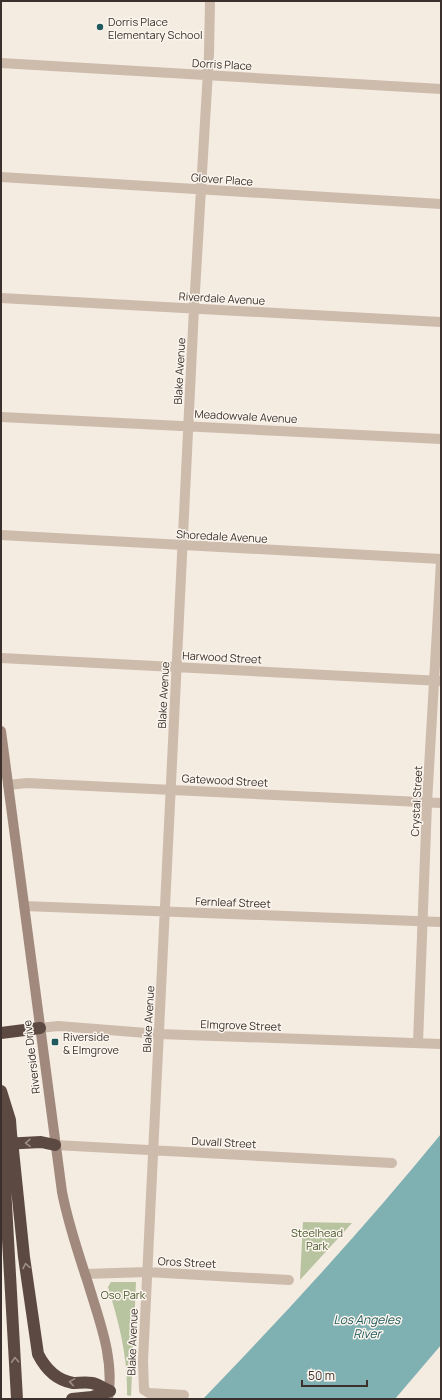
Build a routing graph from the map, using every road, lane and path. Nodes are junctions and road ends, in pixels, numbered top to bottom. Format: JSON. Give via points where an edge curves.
{"nodes":[{"id":1,"x":210,"y":1,"type":"edge"},
{"id":2,"x":1,"y":63,"type":"edge"},
{"id":3,"x":208,"y":75,"type":"junction"},
{"id":4,"x":441,"y":89,"type":"edge"},
{"id":5,"x":1,"y":177,"type":"edge"},
{"id":6,"x":202,"y":189,"type":"junction"},
{"id":7,"x":441,"y":204,"type":"edge"},
{"id":8,"x":1,"y":298,"type":"edge"},
{"id":9,"x":194,"y":308,"type":"junction"},
{"id":10,"x":441,"y":322,"type":"edge"},
{"id":11,"x":1,"y":417,"type":"edge"},
{"id":12,"x":189,"y":425,"type":"junction"},
{"id":13,"x":441,"y":439,"type":"edge"},
{"id":14,"x":1,"y":535,"type":"edge"},
{"id":15,"x":183,"y":546,"type":"junction"},
{"id":16,"x":441,"y":560,"type":"edge"},
{"id":17,"x":1,"y":658,"type":"edge"},
{"id":18,"x":177,"y":667,"type":"junction"},
{"id":19,"x":438,"y":681,"type":"edge"},
{"id":20,"x":1,"y":731,"type":"edge"},
{"id":21,"x":8,"y":785,"type":"junction"},
{"id":22,"x":170,"y":790,"type":"junction"},
{"id":23,"x":427,"y":803,"type":"junction"},
{"id":24,"x":441,"y":803,"type":"edge"},
{"id":25,"x":24,"y":906,"type":"junction"},
{"id":26,"x":165,"y":911,"type":"junction"},
{"id":27,"x":423,"y":921,"type":"junction"},
{"id":28,"x":441,"y":922,"type":"edge"},
{"id":29,"x":40,"y":1028,"type":"junction"},
{"id":30,"x":1,"y":1033,"type":"edge"},
{"id":31,"x":159,"y":1034,"type":"junction"},
{"id":32,"x":418,"y":1043,"type":"junction"},
{"id":33,"x":441,"y":1044,"type":"edge"},
{"id":34,"x":1,"y":1091,"type":"edge"},
{"id":35,"x":1,"y":1121,"type":"edge"},
{"id":36,"x":6,"y":1142,"type":"edge"},
{"id":37,"x":55,"y":1146,"type":"junction"},
{"id":38,"x":152,"y":1150,"type":"junction"},
{"id":39,"x":392,"y":1163,"type":"dead end"},
{"id":40,"x":147,"y":1272,"type":"junction"},
{"id":41,"x":85,"y":1274,"type":"junction"},
{"id":42,"x":289,"y":1280,"type":"dead end"},
{"id":43,"x":184,"y":1394,"type":"dead end"},
{"id":44,"x":109,"y":1395,"type":"edge"},
{"id":45,"x":17,"y":1399,"type":"edge"},
{"id":46,"x":72,"y":1399,"type":"edge"}],
"edges":[{"from":1,"to":3,"type":"street","name":"Blake Avenue"},
{"from":2,"to":3,"type":"street","name":"Dorris Place"},
{"from":3,"to":4,"type":"street","name":"Dorris Place"},
{"from":3,"to":6,"type":"street","name":"Blake Avenue"},
{"from":5,"to":6,"type":"street","name":"Glover Place"},
{"from":6,"to":7,"type":"street","name":"Glover Place"},
{"from":6,"to":9,"type":"street","name":"Blake Avenue"},
{"from":8,"to":9,"type":"street","name":"Riverdale Avenue"},
{"from":9,"to":10,"type":"street","name":"Riverdale Avenue"},
{"from":9,"to":12,"type":"street","name":"Blake Avenue"},
{"from":11,"to":12,"type":"street","name":"Meadowvale Avenue"},
{"from":12,"to":13,"type":"street","name":"Meadowvale Avenue"},
{"from":12,"to":15,"type":"street","name":"Blake Avenue"},
{"from":14,"to":15,"type":"street","name":"Shoredale Avenue"},
{"from":15,"to":16,"type":"street","name":"Shoredale Avenue"},
{"from":15,"to":18,"type":"street","name":"Blake Avenue"},
{"from":16,"to":19,"type":"street","name":"Crystal Street"},
{"from":17,"to":18,"type":"street","name":"Harwood Street"},
{"from":18,"to":19,"type":"street","name":"Harwood Street"},
{"from":18,"to":22,"type":"street","name":"Blake Avenue"},
{"from":19,"to":23,"type":"street","name":"Crystal Street"},
{"from":20,"to":21,"type":"main road","name":"Riverside Drive"},
{"from":21,"to":22,"type":"street","name":"Gatewood Street","via":[[27,783]]},
{"from":21,"to":25,"type":"main road","name":"Riverside Drive"},
{"from":22,"to":23,"type":"street","name":"Gatewood Street"},
{"from":22,"to":26,"type":"street","name":"Blake Avenue"},
{"from":23,"to":24,"type":"street","name":"Gatewood Street"},
{"from":23,"to":27,"type":"street","name":"Crystal Street"},
{"from":25,"to":26,"type":"street","name":"Fernleaf Street"},
{"from":25,"to":29,"type":"main road","name":"Riverside Drive"},
{"from":26,"to":27,"type":"street","name":"Fernleaf Street"},
{"from":26,"to":31,"type":"street","name":"Blake Avenue"},
{"from":27,"to":28,"type":"street","name":"Fernleaf Street"},
{"from":27,"to":32,"type":"street","name":"Crystal Street"},
{"from":29,"to":30,"type":"highway"},
{"from":29,"to":31,"type":"street","name":"Elmgrove Street","via":[[58,1026]]},
{"from":29,"to":37,"type":"main road","name":"Riverside Drive"},
{"from":31,"to":32,"type":"street","name":"Elmgrove Street"},
{"from":31,"to":38,"type":"street","name":"Blake Avenue"},
{"from":32,"to":33,"type":"street","name":"Elmgrove Street"},
{"from":34,"to":36,"type":"highway","via":[[10,1120]]},
{"from":35,"to":36,"type":"highway"},
{"from":37,"to":36,"type":"highway","one_way":true,"via":[[41,1142]]},
{"from":44,"to":36,"type":"highway","one_way":true,"via":[[93,1383],[63,1380],[44,1365],[38,1354]]},
{"from":45,"to":36,"type":"highway","one_way":true},
{"from":37,"to":38,"type":"street","name":"Duvall Street"},
{"from":37,"to":41,"type":"main road","name":"Riverside Drive","via":[[68,1221]]},
{"from":38,"to":39,"type":"street","name":"Duvall Street"},
{"from":38,"to":40,"type":"street","name":"Blake Avenue"},
{"from":40,"to":41,"type":"street","name":"Oros Street"},
{"from":40,"to":42,"type":"street","name":"Oros Street"},
{"from":40,"to":43,"type":"street","name":"Blake Avenue","via":[[144,1390],[149,1393]]},
{"from":41,"to":44,"type":"main road","name":"Riverside Drive","via":[[103,1332],[110,1370]]},
{"from":44,"to":46,"type":"highway"}]}
